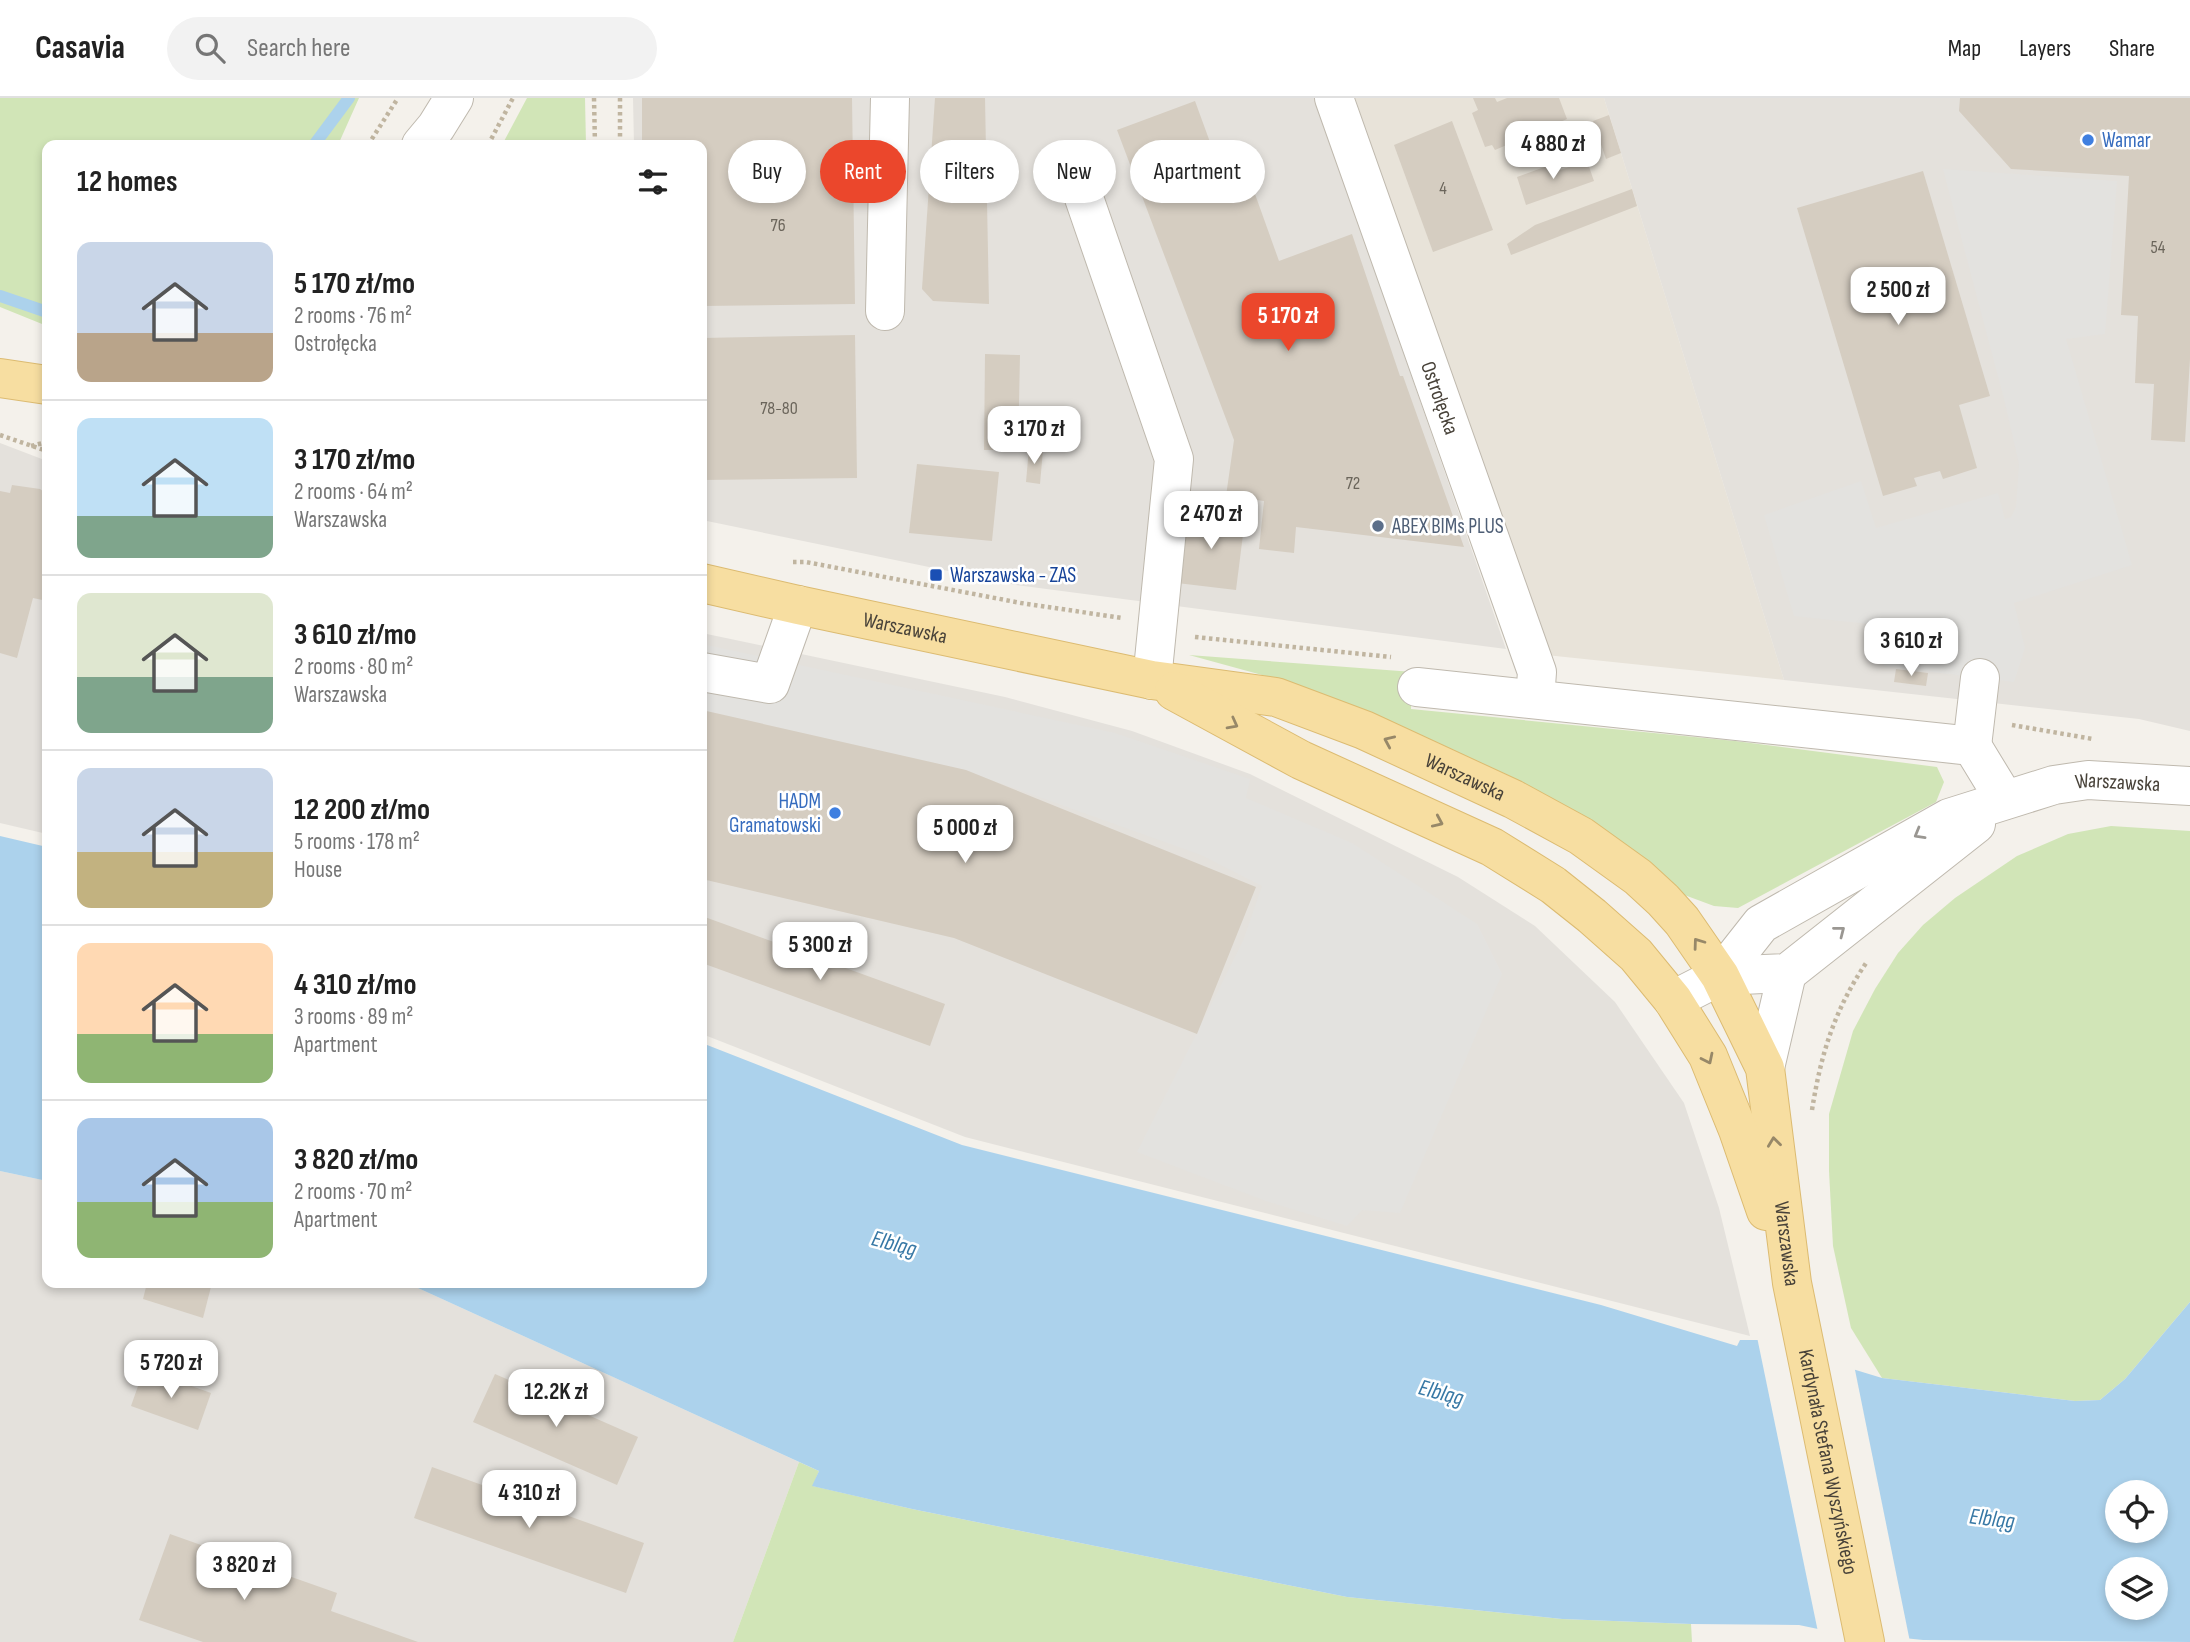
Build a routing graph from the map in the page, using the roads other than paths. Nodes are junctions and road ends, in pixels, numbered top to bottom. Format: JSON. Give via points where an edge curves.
{"nodes":[{"id":1,"x":890,"y":98,"type":"edge"},
{"id":2,"x":1334,"y":98,"type":"edge"},
{"id":3,"x":1086,"y":203,"type":"edge"},
{"id":4,"x":885,"y":312,"type":"dead end"},
{"id":5,"x":0,"y":378,"type":"edge"},
{"id":6,"x":42,"y":383,"type":"edge"},
{"id":7,"x":707,"y":584,"type":"edge"},
{"id":8,"x":798,"y":606,"type":"junction"},
{"id":9,"x":707,"y":673,"type":"edge"},
{"id":10,"x":1980,"y":678,"type":"dead end"},
{"id":11,"x":1152,"y":680,"type":"junction"},
{"id":12,"x":1417,"y":687,"type":"dead end"},
{"id":13,"x":1535,"y":699,"type":"junction"},
{"id":14,"x":1972,"y":746,"type":"junction"},
{"id":15,"x":2190,"y":786,"type":"edge"},
{"id":16,"x":2005,"y":800,"type":"junction"},
{"id":17,"x":1787,"y":973,"type":"junction"},
{"id":18,"x":1720,"y":976,"type":"junction"},
{"id":19,"x":1673,"y":1000,"type":"junction"},
{"id":20,"x":1765,"y":1068,"type":"junction"},
{"id":21,"x":1791,"y":1283,"type":"junction"},
{"id":22,"x":1865,"y":1642,"type":"edge"}],
"edges":[{"from":1,"to":4,"type":"street"},
{"from":2,"to":13,"type":"street","name":"Ostrołęcka","via":[[1537,672]]},
{"from":3,"to":11,"type":"street","via":[[1174,459]]},
{"from":5,"to":6,"type":"main road"},
{"from":7,"to":8,"type":"main road","name":"Warszawska"},
{"from":8,"to":9,"type":"street","via":[[770,684]]},
{"from":8,"to":11,"type":"main road","name":"Warszawska"},
{"from":10,"to":14,"type":"street"},
{"from":18,"to":11,"type":"main road","name":"Warszawska","one_way":true,"via":[[1682,921],[1638,877],[1581,836],[1513,799],[1364,730],[1276,697]]},
{"from":11,"to":19,"type":"main road","name":"Warszawska","one_way":true,"via":[[1301,760],[1492,847],[1592,916],[1636,956]]},
{"from":12,"to":13,"type":"street"},
{"from":13,"to":14,"type":"street"},
{"from":14,"to":16,"type":"street"},
{"from":15,"to":16,"type":"street","name":"Warszawska","via":[[2088,780]]},
{"from":17,"to":16,"type":"street","name":"Warszawska","one_way":true},
{"from":16,"to":18,"type":"street","name":"Warszawska","one_way":true,"via":[[1949,818],[1762,925]]},
{"from":17,"to":18,"type":"street","name":"Warszawska"},
{"from":17,"to":20,"type":"street","name":"Warszawska"},
{"from":18,"to":19,"type":"street","name":"Warszawska"},
{"from":18,"to":20,"type":"main road","name":"Warszawska"},
{"from":19,"to":21,"type":"main road","name":"Warszawska","one_way":true,"via":[[1708,1056]]},
{"from":21,"to":20,"type":"main road","name":"Warszawska","one_way":true},
{"from":21,"to":22,"type":"main road","name":"Kardynała Stefana Wyszyńskiego"}]}
